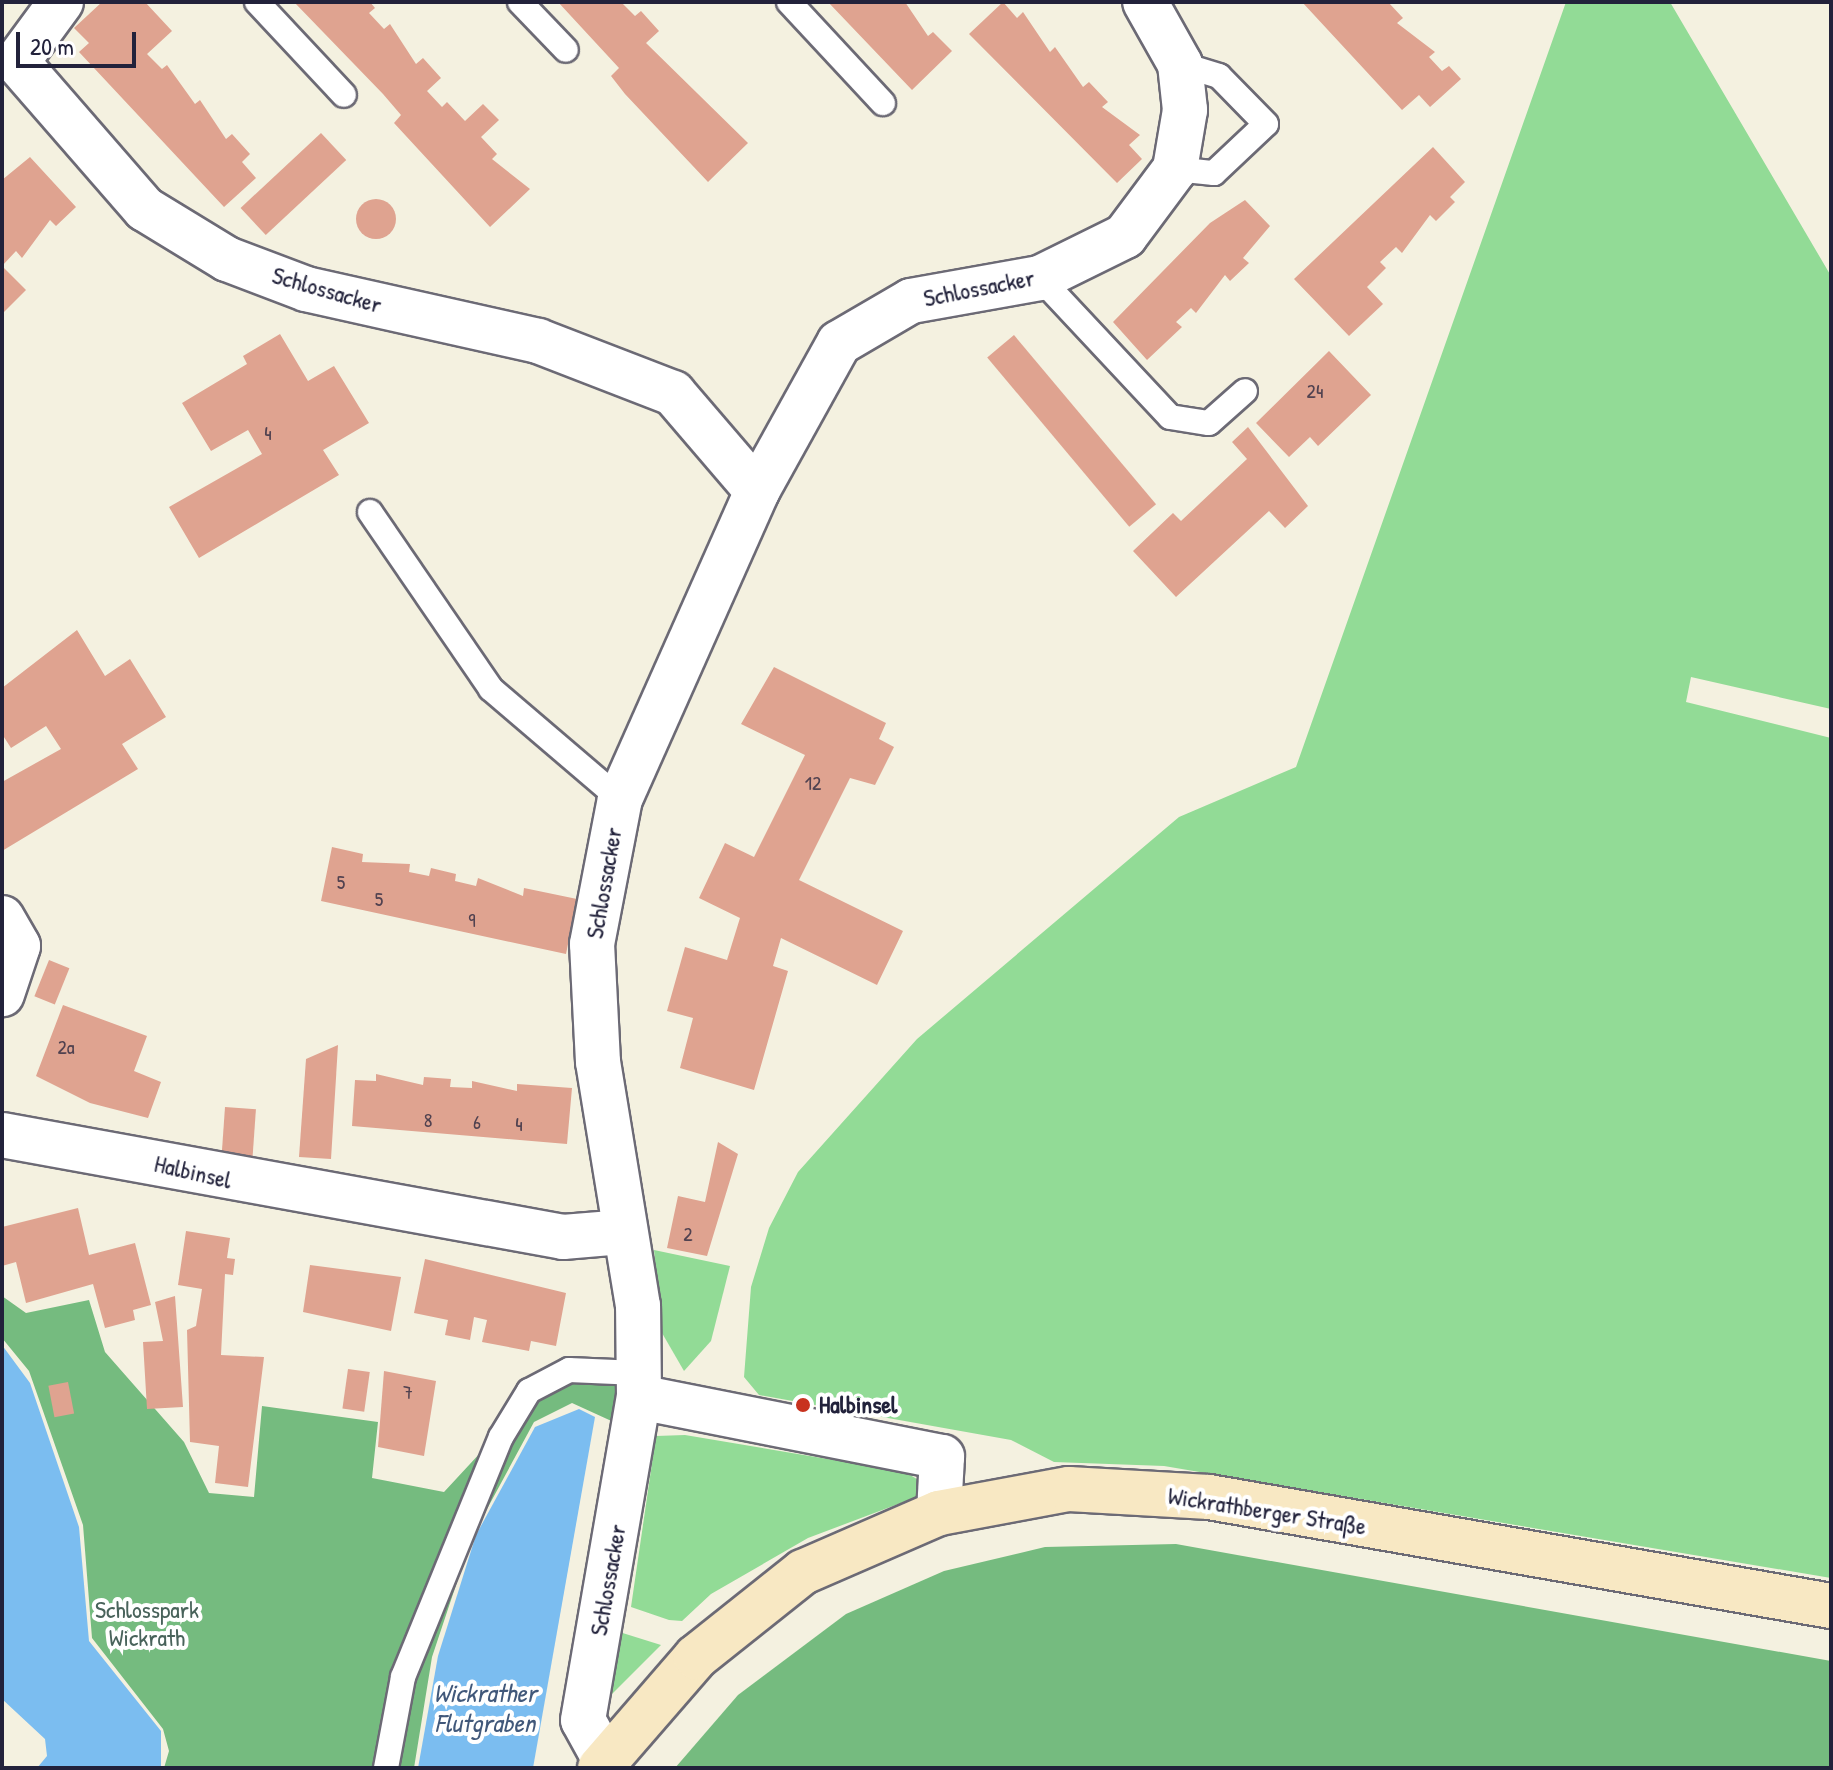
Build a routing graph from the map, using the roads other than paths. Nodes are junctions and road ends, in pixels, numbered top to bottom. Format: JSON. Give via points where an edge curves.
{"nodes":[{"id":1,"x":61,"y":2,"type":"edge"},
{"id":2,"x":257,"y":2,"type":"edge"},
{"id":3,"x":520,"y":2,"type":"edge"},
{"id":4,"x":789,"y":2,"type":"edge"},
{"id":5,"x":1145,"y":2,"type":"edge"},
{"id":6,"x":566,"y":50,"type":"dead end"},
{"id":7,"x":1180,"y":64,"type":"junction"},
{"id":8,"x":10,"y":69,"type":"edge"},
{"id":9,"x":344,"y":95,"type":"dead end"},
{"id":10,"x":883,"y":103,"type":"dead end"},
{"id":11,"x":1175,"y":169,"type":"junction"},
{"id":12,"x":1040,"y":278,"type":"junction"},
{"id":13,"x":1245,"y":391,"type":"dead end"},
{"id":14,"x":757,"y":491,"type":"junction"},
{"id":15,"x":370,"y":512,"type":"dead end"},
{"id":16,"x":620,"y":799,"type":"junction"},
{"id":17,"x":2,"y":918,"type":"edge"},
{"id":18,"x":2,"y":994,"type":"edge"},
{"id":19,"x":2,"y":1135,"type":"edge"},
{"id":20,"x":622,"y":1232,"type":"junction"},
{"id":21,"x":638,"y":1385,"type":"junction"},
{"id":22,"x":939,"y":1513,"type":"junction"},
{"id":23,"x":1831,"y":1606,"type":"edge"},
{"id":24,"x":602,"y":1763,"type":"edge"},
{"id":25,"x":386,"y":1768,"type":"edge"}],
"edges":[{"from":1,"to":8,"type":"street","name":"Schlossacker"},
{"from":2,"to":9,"type":"lane"},
{"from":3,"to":6,"type":"lane"},
{"from":4,"to":10,"type":"lane"},
{"from":5,"to":7,"type":"street","name":"Schlossacker"},
{"from":7,"to":11,"type":"street","name":"Schlossacker","via":[[1185,110]]},
{"from":7,"to":11,"type":"lane","via":[[1219,76],[1266,124],[1214,173]]},
{"from":8,"to":14,"type":"street","name":"Schlossacker","via":[[145,209],[227,259],[306,289],[605,362],[673,393]]},
{"from":11,"to":12,"type":"street","name":"Schlossacker","via":[[1125,236]]},
{"from":12,"to":13,"type":"lane","via":[[1170,417],[1209,423]]},
{"from":12,"to":14,"type":"street","name":"Schlossacker","via":[[911,301],[839,343]]},
{"from":14,"to":16,"type":"street","name":"Schlossacker"},
{"from":15,"to":16,"type":"lane","via":[[491,689]]},
{"from":16,"to":20,"type":"street","name":"Schlossacker","via":[[592,944],[598,1062]]},
{"from":17,"to":18,"type":"street","via":[[18,946]]},
{"from":19,"to":20,"type":"street","name":"Halbinsel","via":[[563,1237]]},
{"from":20,"to":21,"type":"street","name":"Schlossacker","via":[[638,1306]]},
{"from":21,"to":22,"type":"street","via":[[942,1457]]},
{"from":21,"to":24,"type":"street","name":"Schlossacker","via":[[583,1720]]},
{"from":21,"to":25,"type":"lane","via":[[569,1370],[529,1391],[501,1437],[403,1677]]},
{"from":22,"to":23,"type":"main road","name":"Wickrathberger Straße","via":[[1069,1489],[1209,1497]]},
{"from":22,"to":24,"type":"main road","name":"Wickrathberger Straße","via":[[803,1572],[696,1657]]}]}
